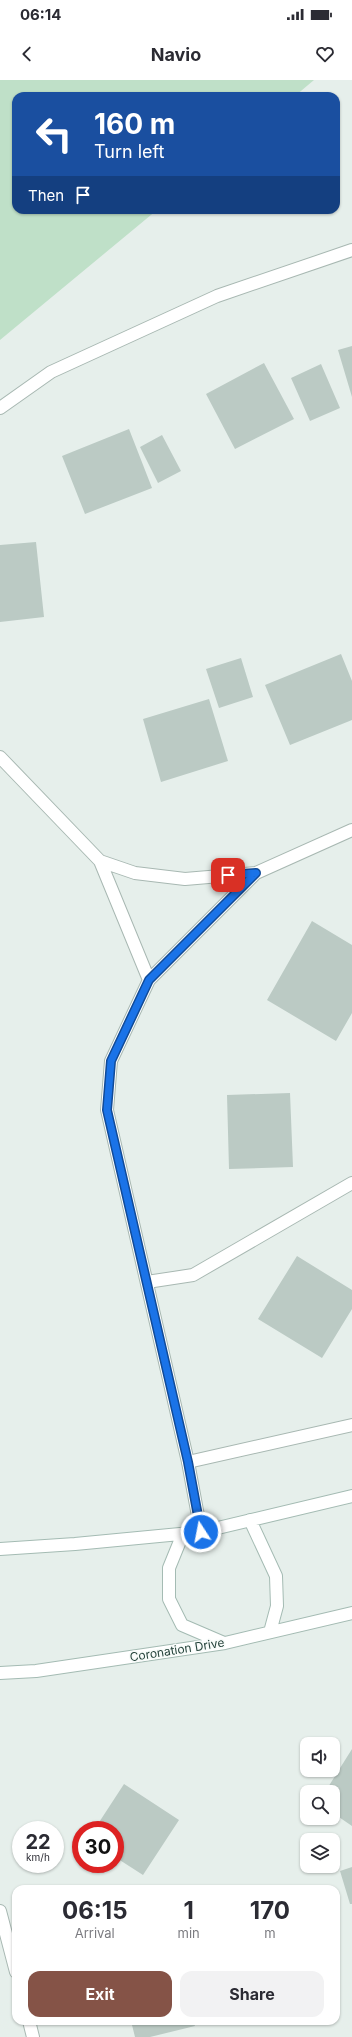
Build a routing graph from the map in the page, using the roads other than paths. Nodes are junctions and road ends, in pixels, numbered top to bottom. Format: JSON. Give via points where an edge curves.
{"nodes":[{"id":1,"x":352,"y":250,"type":"edge"},
{"id":2,"x":0,"y":408,"type":"edge"},
{"id":3,"x":0,"y":757,"type":"edge"},
{"id":4,"x":352,"y":830,"type":"edge"},
{"id":5,"x":100,"y":861,"type":"junction"},
{"id":6,"x":256,"y":873,"type":"junction"},
{"id":7,"x":149,"y":980,"type":"junction"},
{"id":8,"x":352,"y":1183,"type":"edge"},
{"id":9,"x":147,"y":1282,"type":"junction"},
{"id":10,"x":352,"y":1425,"type":"edge"},
{"id":11,"x":188,"y":1462,"type":"junction"},
{"id":12,"x":352,"y":1496,"type":"edge"},
{"id":13,"x":250,"y":1520,"type":"junction"},
{"id":14,"x":201,"y":1532,"type":"junction"},
{"id":15,"x":189,"y":1533,"type":"junction"},
{"id":16,"x":0,"y":1549,"type":"edge"},
{"id":17,"x":352,"y":1613,"type":"edge"},
{"id":18,"x":270,"y":1632,"type":"junction"},
{"id":19,"x":225,"y":1643,"type":"junction"},
{"id":20,"x":0,"y":1673,"type":"edge"},
{"id":21,"x":0,"y":1911,"type":"edge"},
{"id":22,"x":12,"y":1957,"type":"edge"},
{"id":23,"x":30,"y":2025,"type":"edge"},
{"id":24,"x":33,"y":2037,"type":"edge"}],
"edges":[{"from":1,"to":2,"type":"street","via":[[210,300],[51,372]]},
{"from":3,"to":5,"type":"street"},
{"from":4,"to":6,"type":"street"},
{"from":5,"to":6,"type":"street","via":[[135,873],[185,879]]},
{"from":5,"to":7,"type":"street"},
{"from":6,"to":7,"type":"street"},
{"from":7,"to":9,"type":"street","via":[[111,1061],[107,1110]]},
{"from":8,"to":9,"type":"street","via":[[193,1274]]},
{"from":9,"to":11,"type":"street"},
{"from":10,"to":11,"type":"street"},
{"from":11,"to":14,"type":"street"},
{"from":12,"to":13,"type":"street"},
{"from":13,"to":14,"type":"street"},
{"from":13,"to":18,"type":"street","via":[[276,1576],[276,1606]]},
{"from":14,"to":15,"type":"street"},
{"from":15,"to":16,"type":"street"},
{"from":15,"to":19,"type":"street","via":[[180,1541],[170,1568],[168,1599],[182,1625]]},
{"from":17,"to":18,"type":"street","name":"Coronation Drive"},
{"from":18,"to":19,"type":"street","name":"Coronation Drive"},
{"from":19,"to":20,"type":"street","name":"Coronation Drive","via":[[36,1671]]},
{"from":21,"to":22,"type":"street"},
{"from":23,"to":24,"type":"street"}]}
